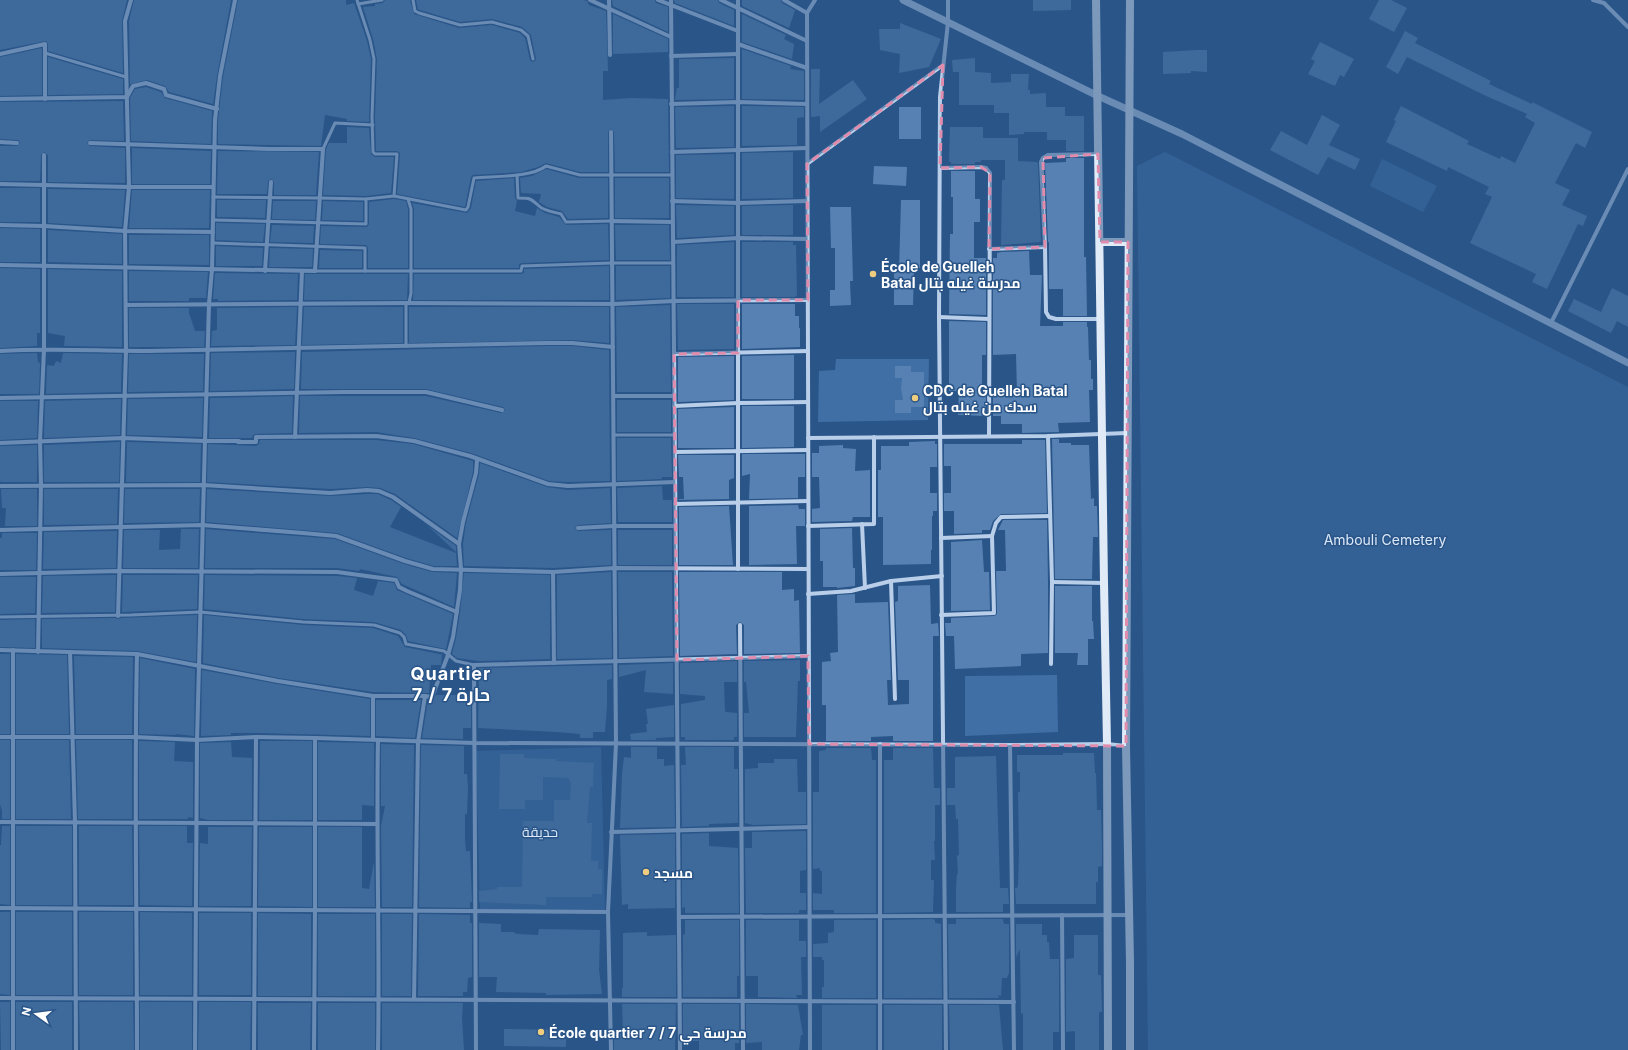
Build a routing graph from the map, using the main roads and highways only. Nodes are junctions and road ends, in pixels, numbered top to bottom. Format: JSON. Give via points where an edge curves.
{"nodes":[{"id":1,"x":1096,"y":0,"type":"edge"},
{"id":2,"x":1130,"y":0,"type":"edge"},
{"id":3,"x":1100,"y":242,"type":"junction"},
{"id":4,"x":1128,"y":242,"type":"junction"},
{"id":5,"x":1108,"y":1050,"type":"edge"},
{"id":6,"x":1130,"y":1050,"type":"edge"}],
"edges":[{"from":1,"to":3,"type":"main road"},
{"from":2,"to":4,"type":"main road"},
{"from":3,"to":4,"type":"main road"},
{"from":3,"to":5,"type":"main road","via":[[1107,744]]},
{"from":4,"to":6,"type":"main road","via":[[1126,746]]}]}
